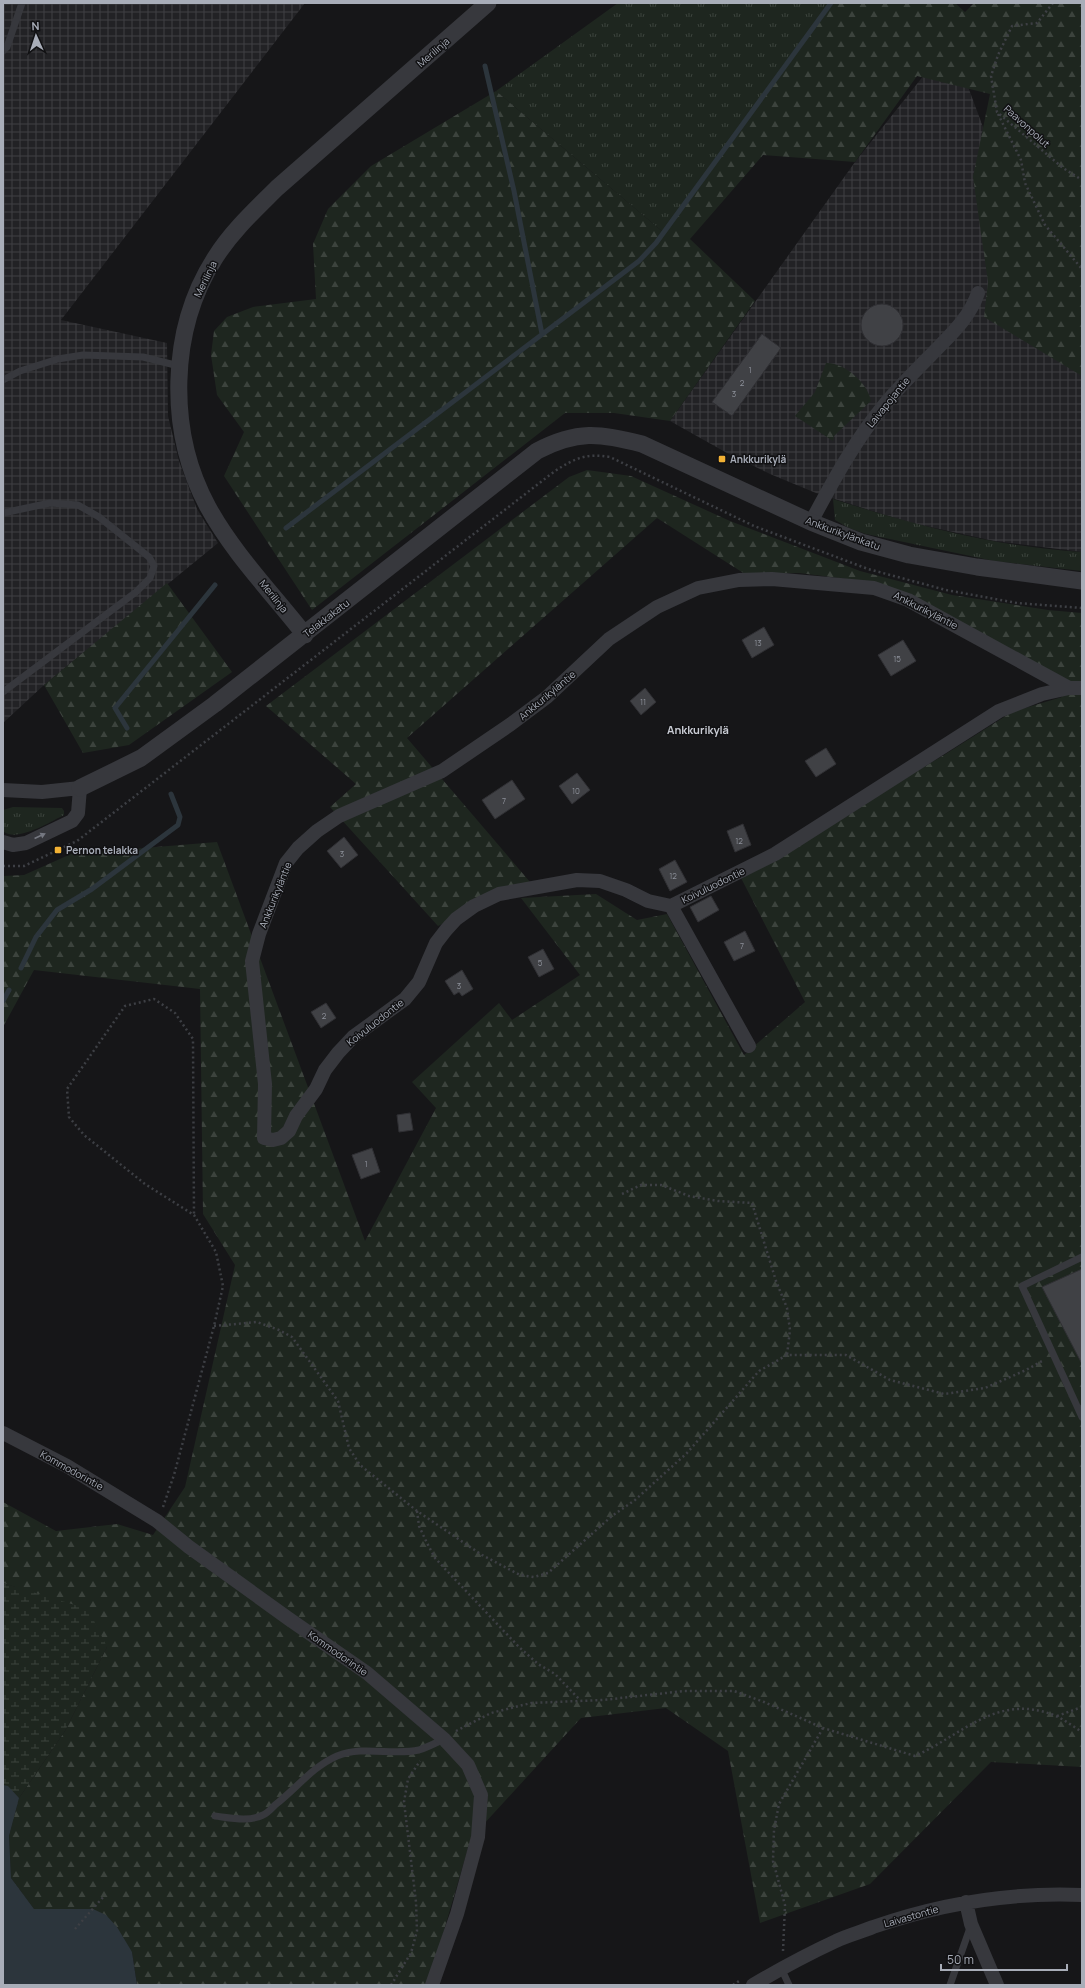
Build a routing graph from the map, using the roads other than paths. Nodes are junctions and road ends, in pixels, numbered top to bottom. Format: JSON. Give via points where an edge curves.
{"nodes":[{"id":1,"x":22,"y":3,"type":"edge"},
{"id":2,"x":488,"y":3,"type":"edge"},
{"id":3,"x":3,"y":51,"type":"edge"},
{"id":4,"x":978,"y":293,"type":"dead end"},
{"id":5,"x":180,"y":366,"type":"junction"},
{"id":6,"x":3,"y":380,"type":"edge"},
{"id":7,"x":642,"y":444,"type":"joint"},
{"id":8,"x":3,"y":513,"type":"edge"},
{"id":9,"x":811,"y":522,"type":"junction"},
{"id":10,"x":1082,"y":581,"type":"edge"},
{"id":11,"x":305,"y":635,"type":"junction"},
{"id":12,"x":1076,"y":688,"type":"edge"},
{"id":13,"x":3,"y":692,"type":"edge"},
{"id":14,"x":80,"y":788,"type":"junction"},
{"id":15,"x":3,"y":790,"type":"edge"},
{"id":16,"x":3,"y":842,"type":"edge"},
{"id":17,"x":671,"y":906,"type":"junction"},
{"id":18,"x":749,"y":1046,"type":"dead end"},
{"id":19,"x":264,"y":1138,"type":"joint"},
{"id":20,"x":1082,"y":1257,"type":"edge"},
{"id":21,"x":1082,"y":1417,"type":"edge"},
{"id":22,"x":3,"y":1433,"type":"edge"},
{"id":23,"x":444,"y":1738,"type":"junction"},
{"id":24,"x":215,"y":1816,"type":"dead end"},
{"id":25,"x":1082,"y":1895,"type":"edge"},
{"id":26,"x":966,"y":1902,"type":"junction"},
{"id":27,"x":971,"y":1924,"type":"junction"},
{"id":28,"x":781,"y":1968,"type":"junction"},
{"id":29,"x":432,"y":1985,"type":"edge"},
{"id":30,"x":753,"y":1985,"type":"edge"},
{"id":31,"x":789,"y":1985,"type":"edge"},
{"id":32,"x":950,"y":1985,"type":"edge"},
{"id":33,"x":997,"y":1985,"type":"edge"}],
"edges":[{"from":1,"to":3,"type":"lane","via":[[7,47]]},
{"from":2,"to":5,"type":"street","name":"Merilinja","via":[[277,188],[229,239],[215,258],[192,308]]},
{"from":4,"to":9,"type":"street","name":"Laivapojantie","via":[[964,322],[915,370],[877,414],[839,469]]},
{"from":5,"to":6,"type":"lane","via":[[143,357],[83,355],[58,359],[20,371]]},
{"from":5,"to":11,"type":"street","name":"Merilinja","via":[[179,400],[182,430],[202,495],[223,532]]},
{"from":7,"to":9,"type":"street","name":"Ankkurikylänkatu"},
{"from":7,"to":11,"type":"street","name":"Telakkakatu","via":[[612,436],[589,435],[555,442],[537,451]]},
{"from":8,"to":13,"type":"lane","via":[[50,503],[78,505],[99,517],[148,557],[154,566],[150,578],[136,592]]},
{"from":9,"to":10,"type":"street","name":"Ankkurikylänkatu","via":[[861,542],[909,555]]},
{"from":11,"to":14,"type":"street","name":"Telakkakatu","via":[[141,758]]},
{"from":12,"to":17,"type":"street","name":"Koivuluodontie","via":[[1042,694],[999,712],[775,854]]},
{"from":12,"to":19,"type":"street","name":"Ankkurikyläntie","via":[[908,600],[874,588],[772,579],[739,580],[698,588],[657,607],[609,639],[547,697],[511,724],[442,771],[340,816],[316,831],[286,863],[259,934],[252,961],[264,1084]]},
{"from":14,"to":15,"type":"street","name":"Telakkakatu","via":[[42,792]]},
{"from":16,"to":14,"type":"street","one_way":true,"via":[[13,845],[26,843],[72,821],[78,813]]},
{"from":17,"to":18,"type":"street"},
{"from":17,"to":19,"type":"street","name":"Koivuluodontie","via":[[648,901],[600,881],[577,880],[499,894],[474,906],[456,919],[436,943],[419,982],[405,999],[353,1037],[338,1053],[296,1116],[289,1131],[281,1138]]},
{"from":20,"to":21,"type":"lane","via":[[1022,1286]]},
{"from":22,"to":23,"type":"street","name":"Kommodorintie","via":[[67,1466],[157,1521],[189,1547],[367,1673]]},
{"from":23,"to":24,"type":"lane","via":[[418,1750],[368,1750],[339,1756],[316,1767],[263,1815],[238,1820]]},
{"from":23,"to":29,"type":"street","name":"Kommodorintie","via":[[468,1765],[482,1795],[478,1837],[457,1914]]},
{"from":25,"to":26,"type":"street","name":"Laivastontie","via":[[1007,1896]]},
{"from":26,"to":27,"type":"street"},
{"from":26,"to":28,"type":"street","name":"Laivastontie","via":[[897,1919],[837,1940]]},
{"from":27,"to":32,"type":"lane"},
{"from":27,"to":33,"type":"street"},
{"from":28,"to":30,"type":"street","name":"Laivastontie"},
{"from":28,"to":31,"type":"lane"}]}
